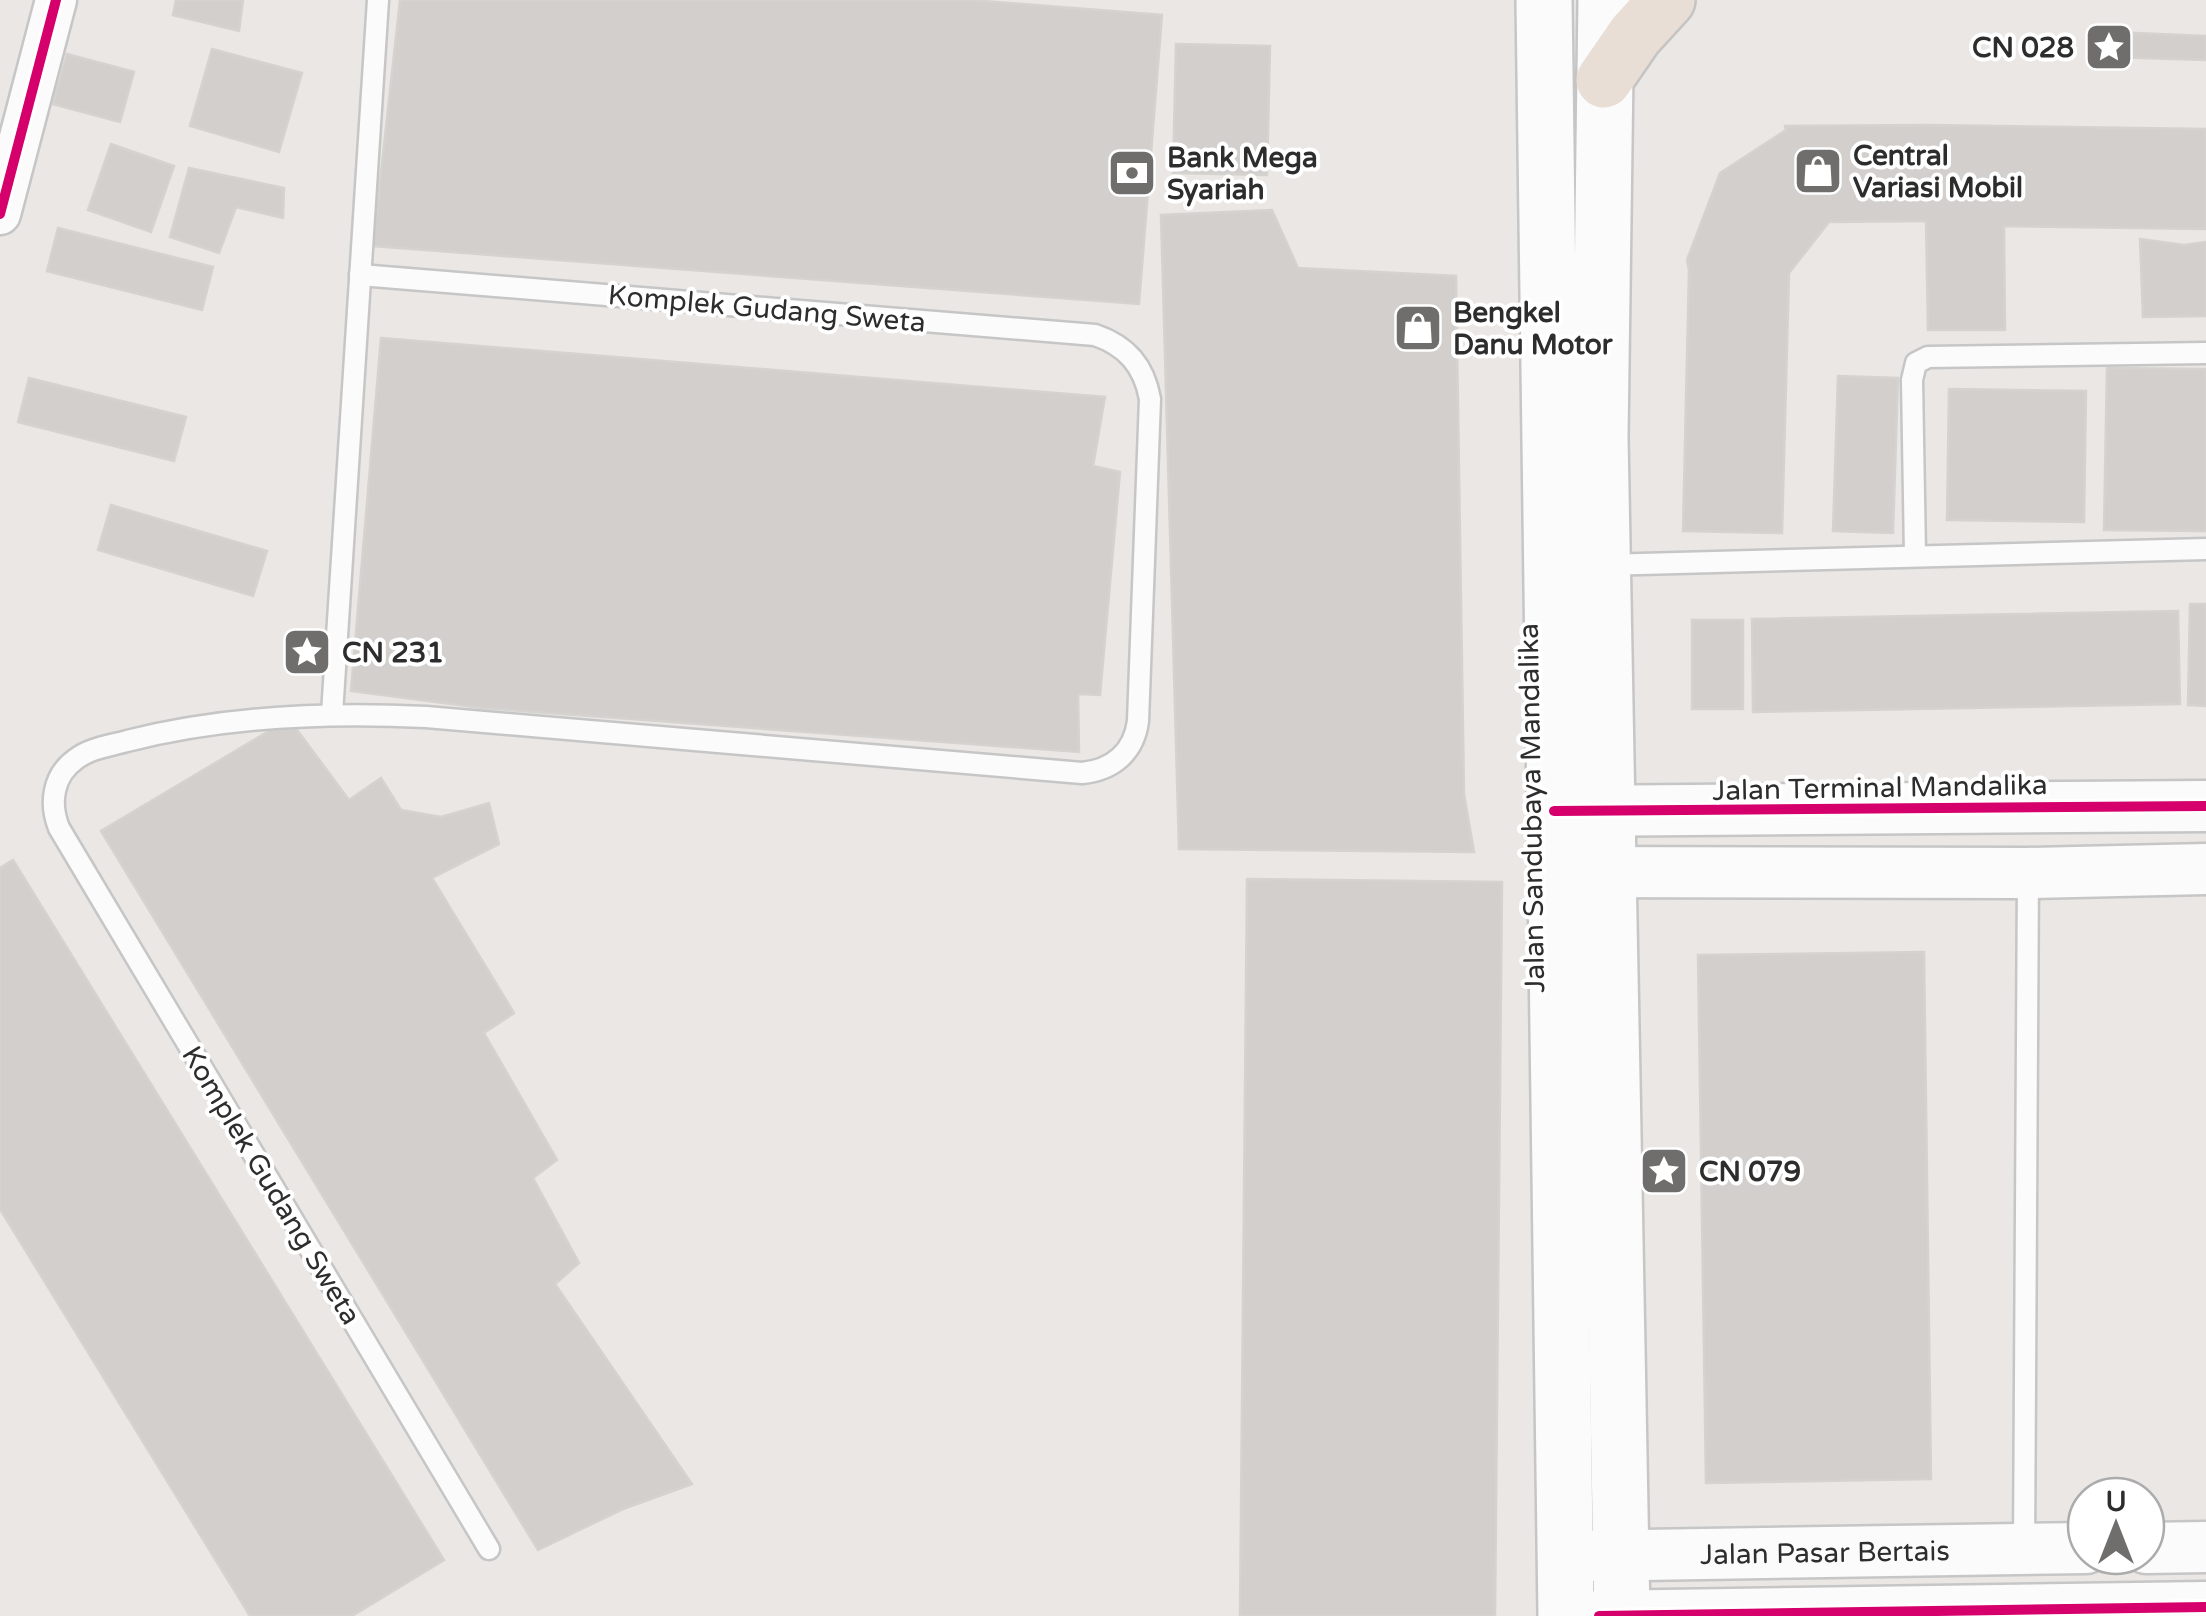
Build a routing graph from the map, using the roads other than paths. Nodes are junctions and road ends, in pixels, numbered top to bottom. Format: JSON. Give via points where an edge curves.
{"nodes":[{"id":1,"x":56,"y":0,"type":"edge"},
{"id":2,"x":378,"y":0,"type":"edge"},
{"id":3,"x":1544,"y":0,"type":"edge"},
{"id":4,"x":1606,"y":0,"type":"edge"},
{"id":5,"x":1668,"y":0,"type":"edge"},
{"id":6,"x":1604,"y":80,"type":"junction"},
{"id":7,"x":0,"y":214,"type":"edge"},
{"id":8,"x":360,"y":274,"type":"junction"},
{"id":9,"x":2206,"y":353,"type":"edge"},
{"id":10,"x":2206,"y":549,"type":"edge"},
{"id":11,"x":1915,"y":555,"type":"junction"},
{"id":12,"x":1602,"y":565,"type":"junction"},
{"id":13,"x":332,"y":714,"type":"junction"},
{"id":14,"x":2206,"y":806,"type":"edge"},
{"id":15,"x":1580,"y":810,"type":"junction"},
{"id":16,"x":2206,"y":870,"type":"edge"},
{"id":17,"x":1581,"y":872,"type":"junction"},
{"id":18,"x":2028,"y":873,"type":"junction"},
{"id":19,"x":2206,"y":1547,"type":"edge"},
{"id":20,"x":2066,"y":1548,"type":"edge"},
{"id":21,"x":2166,"y":1548,"type":"edge"},
{"id":22,"x":489,"y":1549,"type":"dead end"},
{"id":23,"x":2024,"y":1549,"type":"junction"},
{"id":24,"x":1621,"y":1555,"type":"junction"},
{"id":25,"x":1565,"y":1556,"type":"junction"},
{"id":26,"x":2206,"y":1607,"type":"edge"},
{"id":27,"x":2039,"y":1612,"type":"edge"},
{"id":28,"x":1566,"y":1616,"type":"edge"},
{"id":29,"x":1598,"y":1616,"type":"edge"},
{"id":30,"x":1622,"y":1616,"type":"edge"}],
"edges":[{"from":1,"to":7,"type":"street"},
{"from":2,"to":8,"type":"lane"},
{"from":3,"to":15,"type":"main road","name":"Jalan Sandubaya Mandalika"},
{"from":4,"to":6,"type":"main road"},
{"from":5,"to":6,"type":"highway"},
{"from":6,"to":12,"type":"main road"},
{"from":8,"to":13,"type":"lane"},
{"from":8,"to":13,"type":"lane","name":"Komplek Gudang Sweta","via":[[1095,335],[1116,344],[1134,358],[1148,389],[1138,721],[1117,761],[1082,773]]},
{"from":9,"to":11,"type":"lane","via":[[1928,357],[1916,364]]},
{"from":10,"to":11,"type":"lane"},
{"from":11,"to":12,"type":"lane"},
{"from":12,"to":15,"type":"main road"},
{"from":13,"to":22,"type":"lane","name":"Komplek Gudang Sweta","via":[[211,724],[92,750],[59,778],[56,820]]},
{"from":14,"to":15,"type":"street","name":"Jalan Terminal Mandalika"},
{"from":15,"to":17,"type":"main road","name":"Jalan Sandubaya Mandalika"},
{"from":16,"to":18,"type":"street"},
{"from":17,"to":18,"type":"street"},
{"from":17,"to":24,"type":"main road"},
{"from":17,"to":25,"type":"main road","name":"Jalan Sandubaya Mandalika"},
{"from":18,"to":23,"type":"lane"},
{"from":19,"to":21,"type":"street"},
{"from":20,"to":23,"type":"street","name":"Jalan Pasar Bertais"},
{"from":23,"to":24,"type":"street","name":"Jalan Pasar Bertais"},
{"from":24,"to":25,"type":"street","name":"Jalan Pasar Bertais"},
{"from":24,"to":30,"type":"main road"},
{"from":25,"to":28,"type":"main road","name":"Jalan Sandubaya Mandalika"},
{"from":26,"to":27,"type":"street"},
{"from":27,"to":30,"type":"street"},
{"from":29,"to":30,"type":"street"}]}
